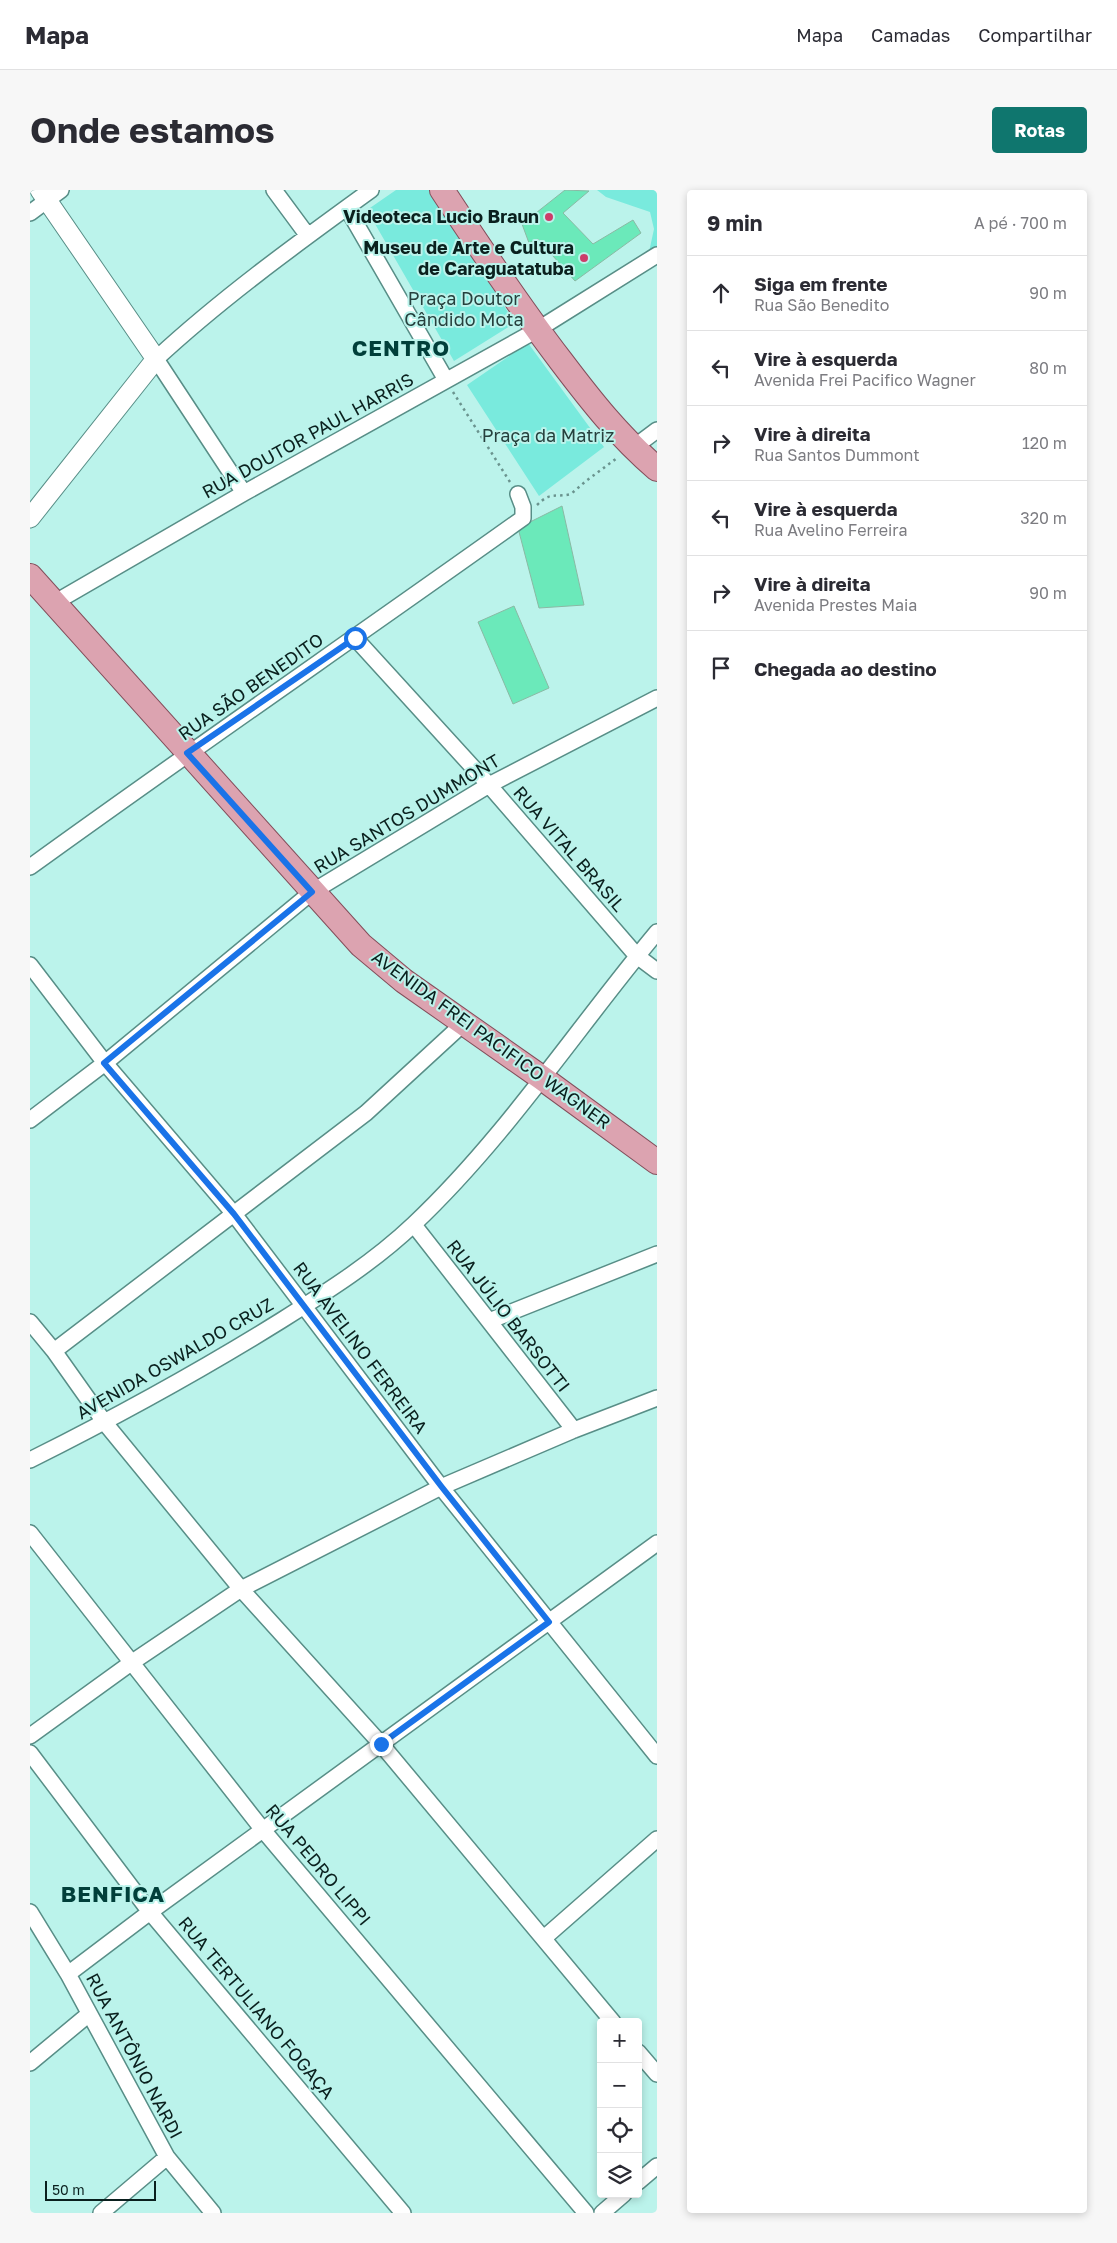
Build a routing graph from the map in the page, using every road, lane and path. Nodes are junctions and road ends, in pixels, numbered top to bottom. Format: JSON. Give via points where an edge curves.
{"nodes":[{"id":1,"x":274,"y":190,"type":"edge"},
{"id":2,"x":371,"y":190,"type":"edge"},
{"id":3,"x":442,"y":190,"type":"edge"},
{"id":4,"x":50,"y":194,"type":"edge"},
{"id":5,"x":347,"y":208,"type":"junction"},
{"id":6,"x":30,"y":213,"type":"edge"},
{"id":7,"x":308,"y":236,"type":"junction"},
{"id":8,"x":657,"y":255,"type":"edge"},
{"id":9,"x":537,"y":330,"type":"junction"},
{"id":10,"x":156,"y":359,"type":"junction"},
{"id":11,"x":446,"y":380,"type":"junction"},
{"id":12,"x":657,"y":430,"type":"edge"},
{"id":13,"x":632,"y":448,"type":"junction"},
{"id":14,"x":657,"y":469,"type":"edge"},
{"id":15,"x":244,"y":493,"type":"junction"},
{"id":16,"x":518,"y":494,"type":"joint"},
{"id":17,"x":30,"y":518,"type":"edge"},
{"id":18,"x":523,"y":518,"type":"junction"},
{"id":19,"x":30,"y":576,"type":"edge"},
{"id":20,"x":54,"y":603,"type":"junction"},
{"id":21,"x":355,"y":638,"type":"junction"},
{"id":22,"x":657,"y":698,"type":"edge"},
{"id":23,"x":187,"y":753,"type":"junction"},
{"id":24,"x":489,"y":785,"type":"junction"},
{"id":25,"x":30,"y":866,"type":"edge"},
{"id":26,"x":312,"y":892,"type":"junction"},
{"id":27,"x":657,"y":932,"type":"edge"},
{"id":28,"x":637,"y":956,"type":"junction"},
{"id":29,"x":30,"y":964,"type":"edge"},
{"id":30,"x":657,"y":971,"type":"edge"},
{"id":31,"x":464,"y":1023,"type":"junction"},
{"id":32,"x":104,"y":1063,"type":"junction"},
{"id":33,"x":542,"y":1078,"type":"junction"},
{"id":34,"x":30,"y":1120,"type":"edge"},
{"id":35,"x":657,"y":1162,"type":"edge"},
{"id":36,"x":234,"y":1214,"type":"junction"},
{"id":37,"x":414,"y":1225,"type":"junction"},
{"id":38,"x":657,"y":1254,"type":"edge"},
{"id":39,"x":305,"y":1306,"type":"junction"},
{"id":40,"x":489,"y":1321,"type":"junction"},
{"id":41,"x":30,"y":1322,"type":"edge"},
{"id":42,"x":54,"y":1351,"type":"junction"},
{"id":43,"x":657,"y":1398,"type":"edge"},
{"id":44,"x":105,"y":1422,"type":"junction"},
{"id":45,"x":574,"y":1430,"type":"junction"},
{"id":46,"x":30,"y":1460,"type":"edge"},
{"id":47,"x":441,"y":1486,"type":"junction"},
{"id":48,"x":30,"y":1533,"type":"edge"},
{"id":49,"x":657,"y":1543,"type":"edge"},
{"id":50,"x":241,"y":1589,"type":"junction"},
{"id":51,"x":549,"y":1622,"type":"junction"},
{"id":52,"x":131,"y":1663,"type":"junction"},
{"id":53,"x":30,"y":1736,"type":"edge"},
{"id":54,"x":381,"y":1744,"type":"junction"},
{"id":55,"x":30,"y":1753,"type":"edge"},
{"id":56,"x":657,"y":1756,"type":"edge"},
{"id":57,"x":264,"y":1830,"type":"junction"},
{"id":58,"x":657,"y":1839,"type":"edge"},
{"id":59,"x":30,"y":1912,"type":"edge"},
{"id":60,"x":150,"y":1912,"type":"junction"},
{"id":61,"x":544,"y":1938,"type":"junction"},
{"id":62,"x":68,"y":1974,"type":"junction"},
{"id":63,"x":88,"y":2014,"type":"junction"},
{"id":64,"x":610,"y":2018,"type":"edge"},
{"id":65,"x":642,"y":2057,"type":"edge"},
{"id":66,"x":30,"y":2062,"type":"edge"},
{"id":67,"x":657,"y":2074,"type":"edge"},
{"id":68,"x":167,"y":2157,"type":"junction"},
{"id":69,"x":657,"y":2166,"type":"edge"},
{"id":70,"x":642,"y":2179,"type":"edge"},
{"id":71,"x":619,"y":2198,"type":"edge"},
{"id":72,"x":101,"y":2213,"type":"edge"},
{"id":73,"x":214,"y":2213,"type":"edge"},
{"id":74,"x":403,"y":2213,"type":"edge"},
{"id":75,"x":586,"y":2213,"type":"edge"},
{"id":76,"x":602,"y":2213,"type":"edge"}],
"edges":[{"from":1,"to":7,"type":"street"},
{"from":2,"to":5,"type":"street"},
{"from":3,"to":9,"type":"main road"},
{"from":4,"to":6,"type":"street"},
{"from":4,"to":10,"type":"street"},
{"from":5,"to":7,"type":"street"},
{"from":5,"to":11,"type":"street"},
{"from":7,"to":10,"type":"street"},
{"from":8,"to":9,"type":"street","name":"RUA DOUTOR PAUL HARRIS"},
{"from":9,"to":11,"type":"street","name":"RUA DOUTOR PAUL HARRIS"},
{"from":9,"to":13,"type":"main road"},
{"from":10,"to":15,"type":"street"},
{"from":10,"to":17,"type":"street"},
{"from":11,"to":15,"type":"street","name":"RUA DOUTOR PAUL HARRIS"},
{"from":11,"to":16,"type":"path"},
{"from":12,"to":13,"type":"street"},
{"from":13,"to":14,"type":"main road"},
{"from":13,"to":18,"type":"path","via":[[586,480],[572,494],[545,497]]},
{"from":15,"to":20,"type":"street","name":"RUA DOUTOR PAUL HARRIS"},
{"from":16,"to":18,"type":"street"},
{"from":18,"to":21,"type":"street","name":"RUA SÃO BENEDITO"},
{"from":19,"to":20,"type":"main road","name":"AVENIDA FREI PACIFICO WAGNER"},
{"from":20,"to":23,"type":"main road","name":"AVENIDA FREI PACIFICO WAGNER"},
{"from":21,"to":23,"type":"street","name":"RUA SÃO BENEDITO"},
{"from":21,"to":24,"type":"street","name":"RUA VITAL BRASIL"},
{"from":22,"to":24,"type":"street","name":"RUA SANTOS DUMMONT"},
{"from":23,"to":25,"type":"street","name":"RUA SÃO BENEDITO"},
{"from":23,"to":26,"type":"main road","name":"AVENIDA FREI PACIFICO WAGNER"},
{"from":24,"to":26,"type":"street","name":"RUA SANTOS DUMMONT"},
{"from":24,"to":28,"type":"street","name":"RUA VITAL BRASIL"},
{"from":26,"to":31,"type":"main road","name":"AVENIDA FREI PACIFICO WAGNER","via":[[361,945]]},
{"from":26,"to":32,"type":"street","name":"RUA SANTOS DUMMONT"},
{"from":27,"to":28,"type":"street","name":"AVENIDA OSWALDO CRUZ"},
{"from":28,"to":30,"type":"street","name":"RUA VITAL BRASIL"},
{"from":28,"to":33,"type":"street","name":"AVENIDA OSWALDO CRUZ"},
{"from":29,"to":32,"type":"street","name":"RUA AVELINO FERREIRA"},
{"from":31,"to":33,"type":"main road","name":"AVENIDA FREI PACIFICO WAGNER"},
{"from":31,"to":36,"type":"street","via":[[366,1112]]},
{"from":32,"to":34,"type":"street","name":"RUA SANTOS DUMMONT"},
{"from":32,"to":36,"type":"street","name":"RUA AVELINO FERREIRA"},
{"from":33,"to":35,"type":"main road","name":"AVENIDA FREI PACIFICO WAGNER"},
{"from":33,"to":37,"type":"street","name":"AVENIDA OSWALDO CRUZ","via":[[467,1170]]},
{"from":36,"to":39,"type":"street","name":"RUA AVELINO FERREIRA"},
{"from":36,"to":42,"type":"street"},
{"from":37,"to":39,"type":"street","name":"AVENIDA OSWALDO CRUZ","via":[[366,1266]]},
{"from":37,"to":40,"type":"street","name":"RUA JÚLIO BARSOTTI"},
{"from":38,"to":40,"type":"street"},
{"from":39,"to":44,"type":"street","name":"AVENIDA OSWALDO CRUZ","via":[[214,1363]]},
{"from":39,"to":47,"type":"street","name":"RUA AVELINO FERREIRA"},
{"from":40,"to":45,"type":"street","name":"RUA JÚLIO BARSOTTI"},
{"from":41,"to":42,"type":"street"},
{"from":42,"to":44,"type":"street"},
{"from":43,"to":45,"type":"street"},
{"from":44,"to":46,"type":"street","name":"AVENIDA OSWALDO CRUZ"},
{"from":44,"to":50,"type":"street"},
{"from":45,"to":47,"type":"street"},
{"from":47,"to":50,"type":"street"},
{"from":47,"to":51,"type":"street","name":"RUA AVELINO FERREIRA"},
{"from":48,"to":52,"type":"street","name":"RUA PEDRO LIPPI"},
{"from":49,"to":51,"type":"street"},
{"from":50,"to":52,"type":"street"},
{"from":50,"to":54,"type":"street"},
{"from":51,"to":54,"type":"street"},
{"from":51,"to":56,"type":"street","name":"RUA AVELINO FERREIRA"},
{"from":52,"to":53,"type":"street"},
{"from":52,"to":57,"type":"street","name":"RUA PEDRO LIPPI"},
{"from":54,"to":57,"type":"street"},
{"from":54,"to":61,"type":"street"},
{"from":55,"to":60,"type":"street","name":"RUA TERTULIANO FOGAÇA"},
{"from":57,"to":60,"type":"street"},
{"from":57,"to":75,"type":"street","name":"RUA PEDRO LIPPI"},
{"from":58,"to":61,"type":"street"},
{"from":59,"to":62,"type":"street","name":"RUA ANTÔNIO NARDI"},
{"from":60,"to":62,"type":"street"},
{"from":60,"to":74,"type":"street","name":"RUA TERTULIANO FOGAÇA"},
{"from":61,"to":64,"type":"street"},
{"from":62,"to":63,"type":"street","name":"RUA ANTÔNIO NARDI"},
{"from":63,"to":66,"type":"street"},
{"from":63,"to":68,"type":"street","name":"RUA ANTÔNIO NARDI"},
{"from":65,"to":67,"type":"street"},
{"from":68,"to":72,"type":"street"},
{"from":68,"to":73,"type":"street","name":"RUA ANTÔNIO NARDI"},
{"from":69,"to":70,"type":"street"},
{"from":71,"to":76,"type":"street"}]}
